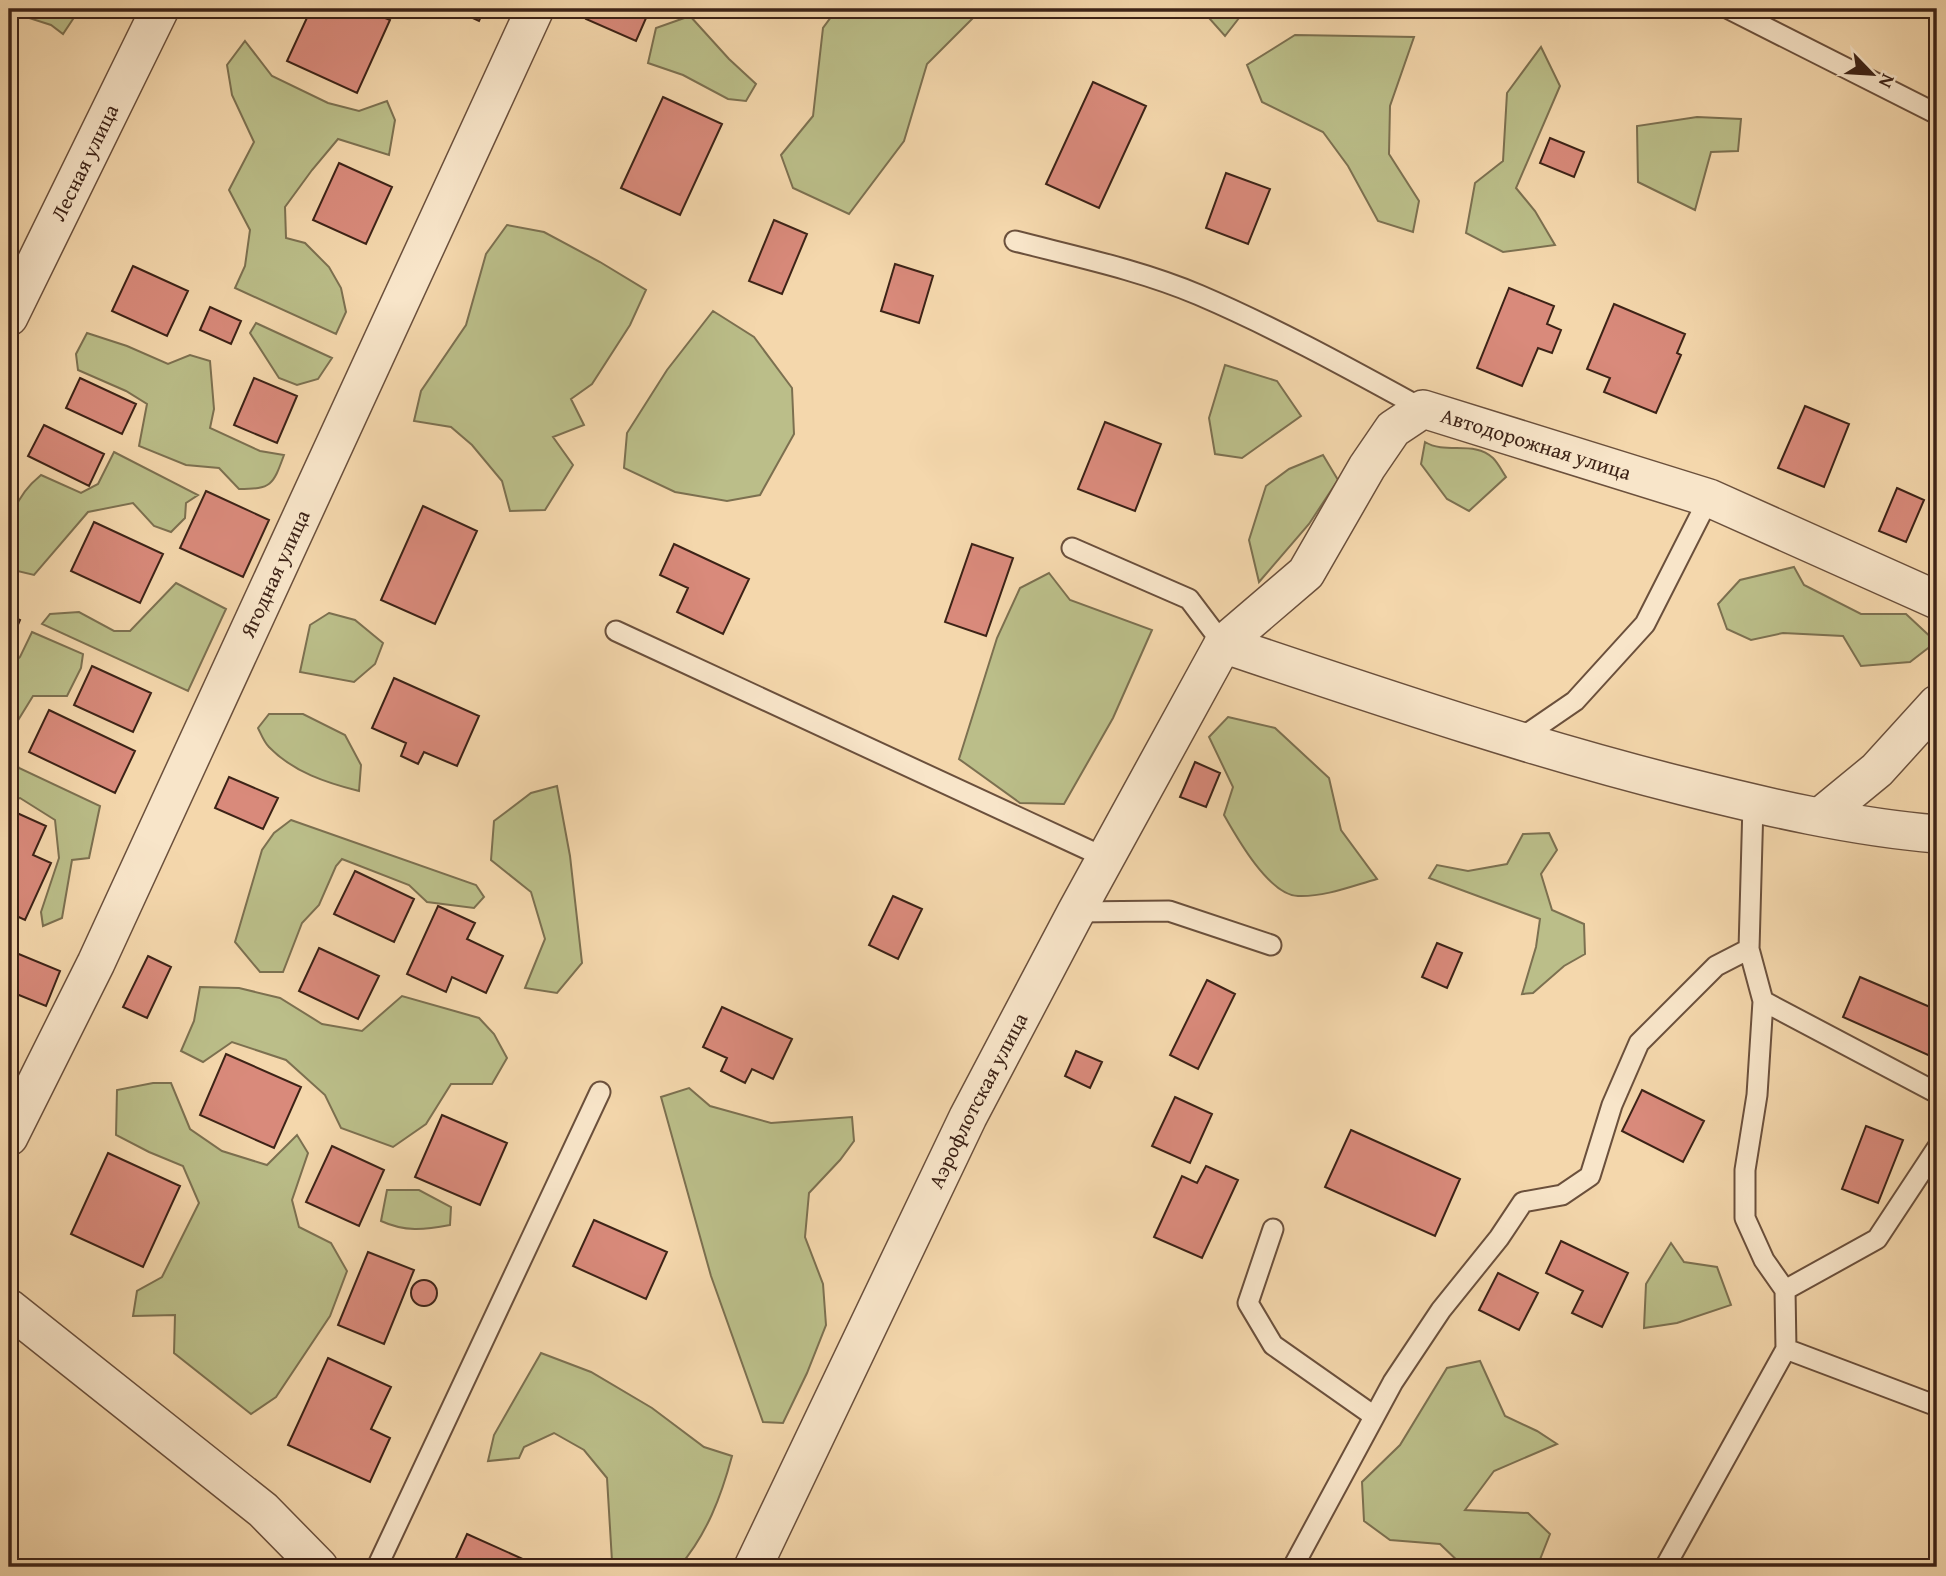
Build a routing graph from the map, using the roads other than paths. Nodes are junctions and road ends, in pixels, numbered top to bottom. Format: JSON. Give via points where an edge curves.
{"nodes":[{"id":1,"x":160,"y":9,"type":"edge"},
{"id":2,"x":535,"y":9,"type":"edge"},
{"id":3,"x":1728,"y":9,"type":"edge"},
{"id":4,"x":1937,"y":114,"type":"edge"},
{"id":5,"x":1015,"y":241,"type":"dead end"},
{"id":6,"x":9,"y":317,"type":"edge"},
{"id":7,"x":1423,"y":409,"type":"junction"},
{"id":8,"x":1709,"y":498,"type":"junction"},
{"id":9,"x":1072,"y":548,"type":"dead end"},
{"id":10,"x":1937,"y":600,"type":"edge"},
{"id":11,"x":616,"y":631,"type":"dead end"},
{"id":12,"x":1223,"y":644,"type":"junction"},
{"id":13,"x":1937,"y":704,"type":"edge"},
{"id":14,"x":1518,"y":740,"type":"junction"},
{"id":15,"x":1753,"y":804,"type":"junction"},
{"id":16,"x":1821,"y":816,"type":"junction"},
{"id":17,"x":1937,"y":834,"type":"edge"},
{"id":18,"x":1105,"y":858,"type":"junction"},
{"id":19,"x":1076,"y":912,"type":"junction"},
{"id":20,"x":1271,"y":945,"type":"dead end"},
{"id":21,"x":1749,"y":949,"type":"junction"},
{"id":22,"x":1763,"y":1001,"type":"junction"},
{"id":23,"x":600,"y":1092,"type":"dead end"},
{"id":24,"x":1937,"y":1093,"type":"edge"},
{"id":25,"x":9,"y":1137,"type":"edge"},
{"id":26,"x":1937,"y":1147,"type":"edge"},
{"id":27,"x":1273,"y":1229,"type":"dead end"},
{"id":28,"x":1785,"y":1290,"type":"junction"},
{"id":29,"x":9,"y":1308,"type":"edge"},
{"id":30,"x":1786,"y":1349,"type":"junction"},
{"id":31,"x":1937,"y":1406,"type":"edge"},
{"id":32,"x":1374,"y":1416,"type":"junction"},
{"id":33,"x":319,"y":1567,"type":"edge"},
{"id":34,"x":377,"y":1567,"type":"edge"},
{"id":35,"x":753,"y":1567,"type":"edge"},
{"id":36,"x":1293,"y":1567,"type":"edge"},
{"id":37,"x":1665,"y":1567,"type":"edge"}],
"edges":[{"from":1,"to":6,"type":"street","name":"Лесная улица"},
{"from":2,"to":25,"type":"street","name":"Ягодная улица","via":[[96,963]]},
{"from":3,"to":4,"type":"lane"},
{"from":5,"to":7,"type":"lane","via":[[1129,270],[1198,295],[1316,350]]},
{"from":7,"to":8,"type":"street","name":"Автодорожная улица"},
{"from":7,"to":12,"type":"street","name":"Автодорожная улица","via":[[1394,429],[1306,573]]},
{"from":8,"to":10,"type":"street","name":"Автодорожная улица"},
{"from":8,"to":14,"type":"lane","via":[[1645,624],[1575,701]]},
{"from":9,"to":12,"type":"lane","via":[[1189,598]]},
{"from":11,"to":18,"type":"lane"},
{"from":12,"to":14,"type":"street"},
{"from":12,"to":18,"type":"street","name":"Аэрофлотская улица"},
{"from":13,"to":16,"type":"street","via":[[1877,770]]},
{"from":14,"to":15,"type":"street"},
{"from":15,"to":16,"type":"street"},
{"from":15,"to":21,"type":"lane"},
{"from":16,"to":17,"type":"street"},
{"from":18,"to":19,"type":"street","name":"Аэрофлотская улица"},
{"from":19,"to":20,"type":"lane","via":[[1169,911]]},
{"from":19,"to":35,"type":"street","name":"Аэрофлотская улица","via":[[968,1116]]},
{"from":21,"to":22,"type":"lane"},
{"from":21,"to":32,"type":"lane","via":[[1716,966],[1639,1044],[1612,1105],[1590,1176],[1562,1195],[1524,1202],[1441,1310]]},
{"from":22,"to":24,"type":"lane"},
{"from":22,"to":28,"type":"lane","via":[[1757,1095],[1745,1170],[1745,1218],[1763,1260]]},
{"from":23,"to":34,"type":"lane"},
{"from":26,"to":28,"type":"lane","via":[[1877,1239]]},
{"from":27,"to":32,"type":"lane","via":[[1248,1303],[1273,1346]]},
{"from":28,"to":30,"type":"lane"},
{"from":29,"to":33,"type":"street","via":[[263,1510]]},
{"from":30,"to":31,"type":"lane"},
{"from":30,"to":37,"type":"lane"},
{"from":32,"to":36,"type":"lane"}]}
